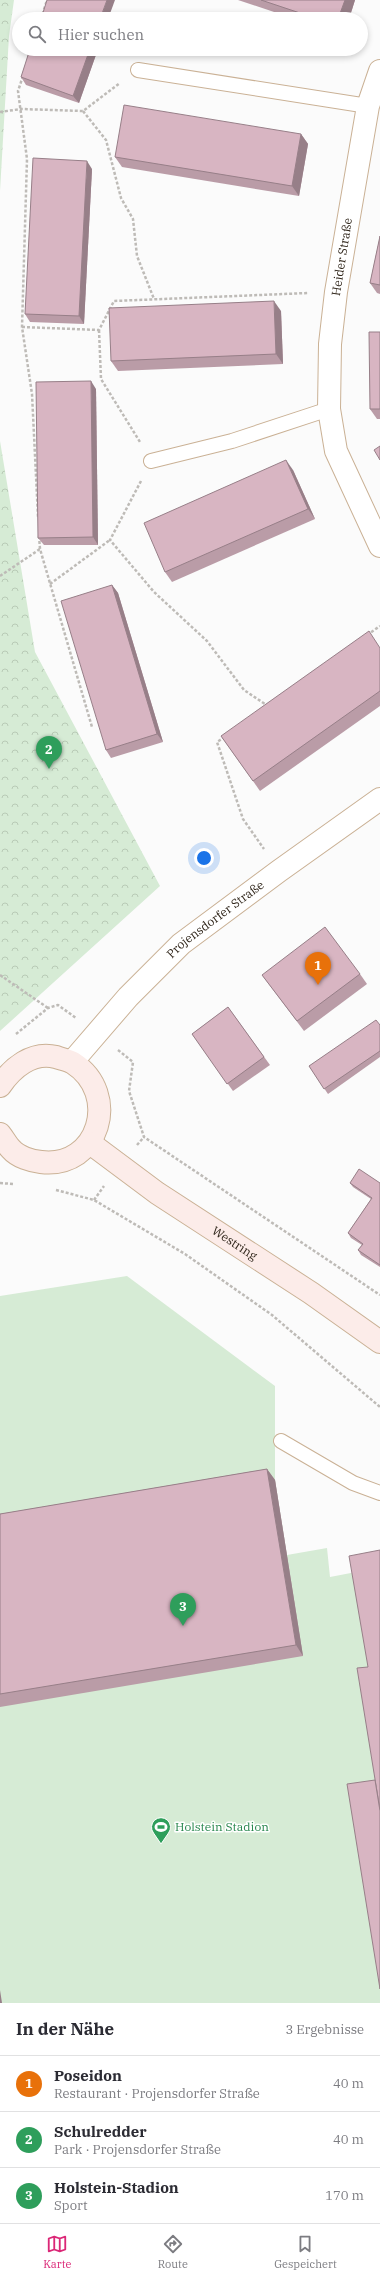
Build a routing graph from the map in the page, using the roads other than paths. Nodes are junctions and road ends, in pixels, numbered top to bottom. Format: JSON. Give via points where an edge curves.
{"nodes":[{"id":1,"x":138,"y":70,"type":"road end"},
{"id":2,"x":380,"y":71,"type":"edge"},
{"id":3,"x":368,"y":106,"type":"junction"},
{"id":4,"x":329,"y":409,"type":"junction"},
{"id":5,"x":151,"y":461,"type":"road end"},
{"id":6,"x":380,"y":546,"type":"edge"},
{"id":7,"x":380,"y":799,"type":"edge"},
{"id":8,"x":72,"y":1062,"type":"junction"},
{"id":9,"x":0,"y":1086,"type":"edge"},
{"id":10,"x":0,"y":1134,"type":"edge"},
{"id":11,"x":90,"y":1143,"type":"junction"},
{"id":12,"x":380,"y":1342,"type":"edge"},
{"id":13,"x":281,"y":1441,"type":"dead end"},
{"id":14,"x":380,"y":1494,"type":"edge"}],
"edges":[{"from":1,"to":3,"type":"lane"},
{"from":2,"to":3,"type":"street","name":"Heider Straße"},
{"from":3,"to":4,"type":"street","name":"Heider Straße","via":[[336,292],[330,344]]},
{"from":4,"to":5,"type":"lane","via":[[232,441]]},
{"from":4,"to":6,"type":"street","name":"Heider Straße","via":[[336,451]]},
{"from":7,"to":8,"type":"street","name":"Projensdorfer Straße","via":[[181,944],[128,997]]},
{"from":8,"to":9,"type":"street","via":[[51,1056],[29,1059],[10,1071]]},
{"from":8,"to":11,"type":"street","via":[[90,1077],[100,1098],[100,1122]]},
{"from":10,"to":11,"type":"street","via":[[12,1150],[30,1161],[52,1163],[73,1157]]},
{"from":11,"to":12,"type":"street","name":"Westring","via":[[157,1193],[311,1293]]},
{"from":13,"to":14,"type":"lane","via":[[353,1483]]}]}
